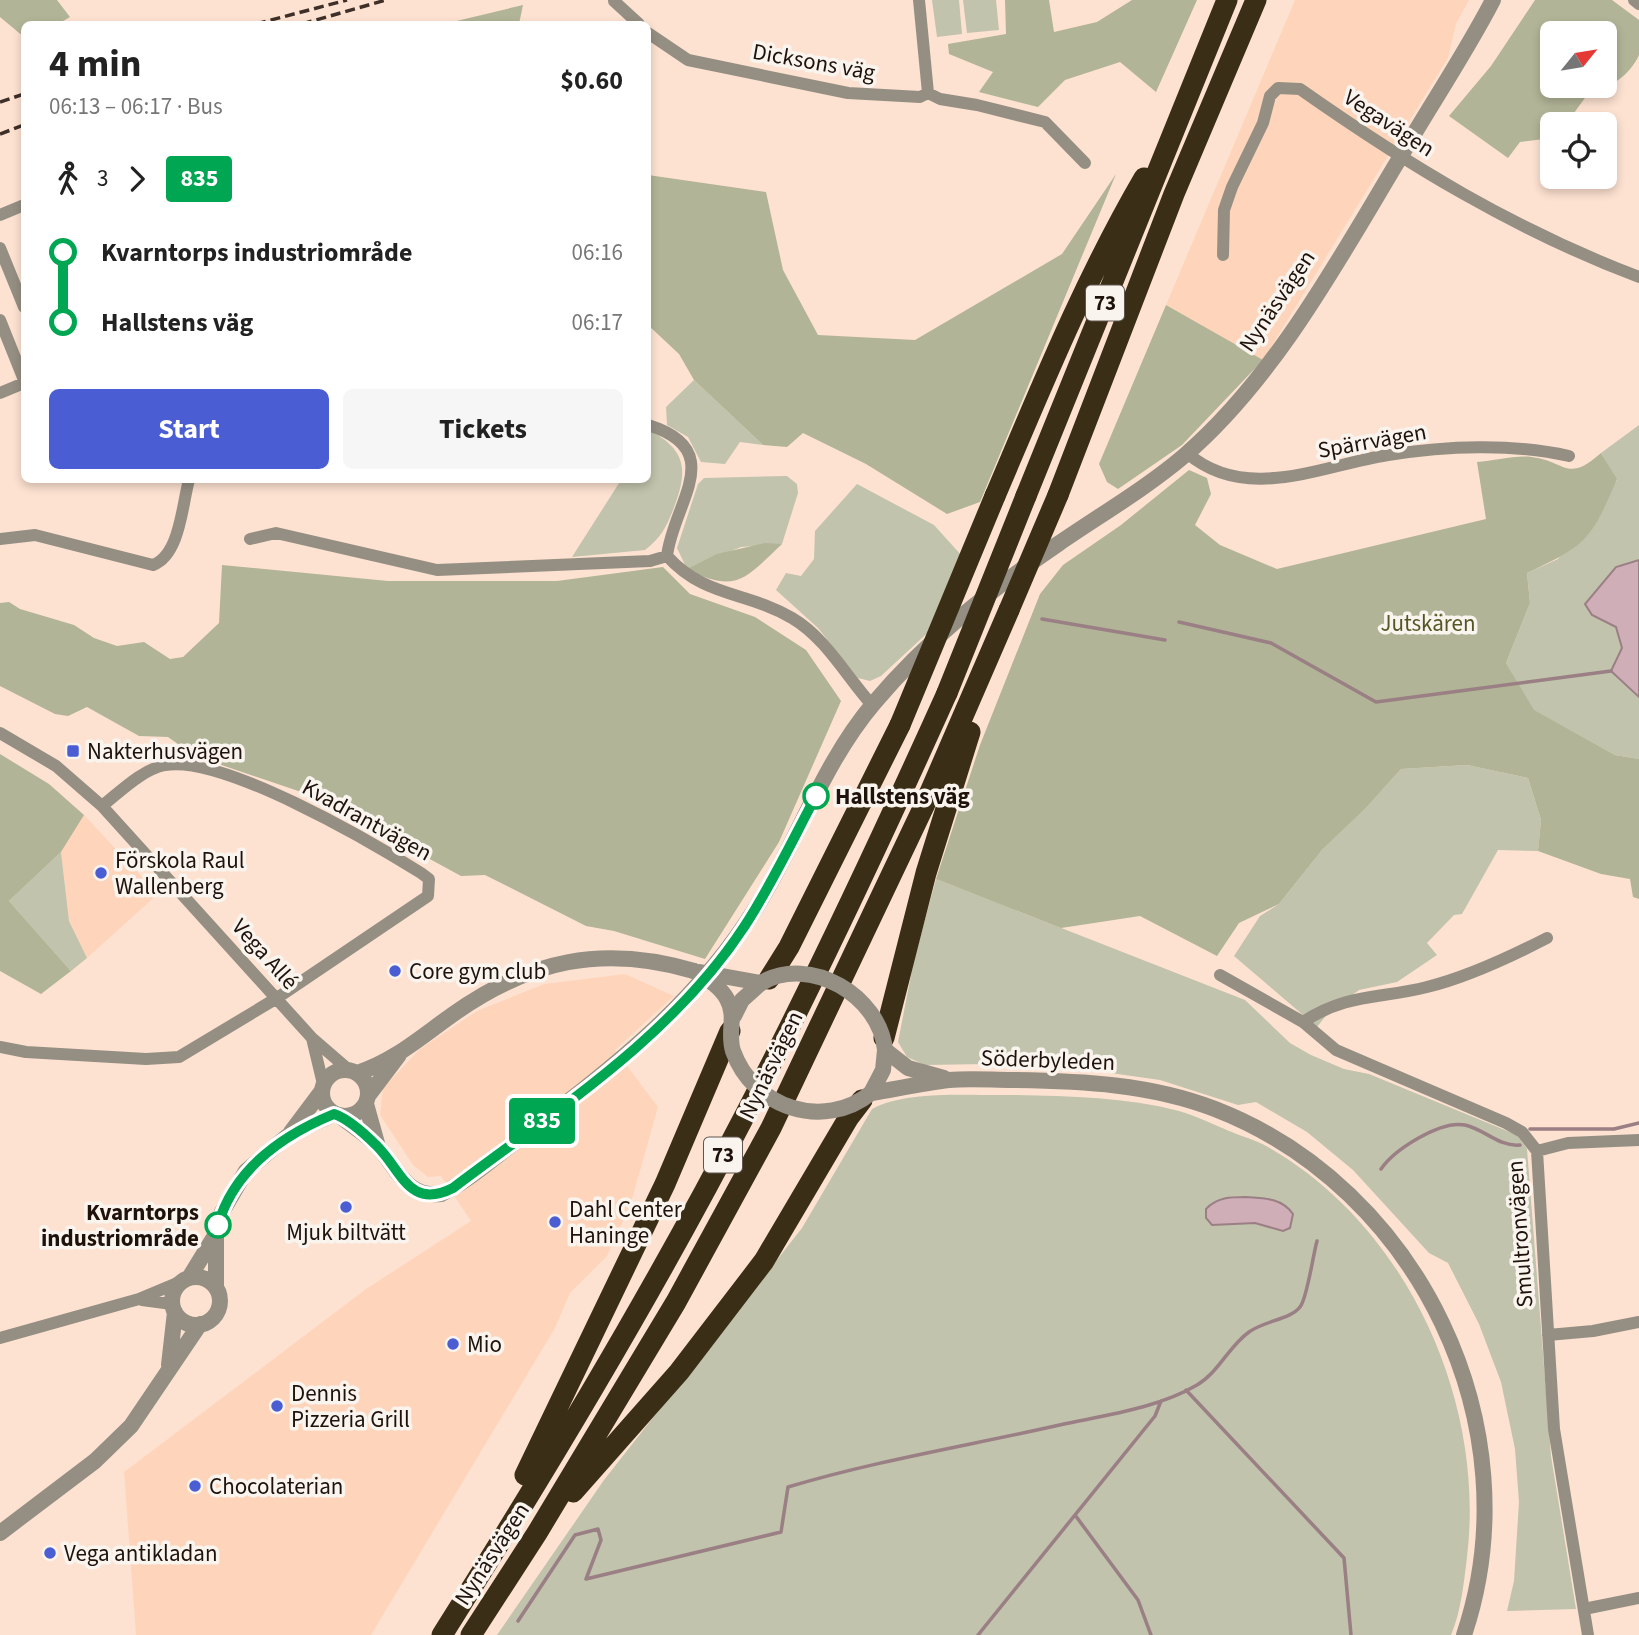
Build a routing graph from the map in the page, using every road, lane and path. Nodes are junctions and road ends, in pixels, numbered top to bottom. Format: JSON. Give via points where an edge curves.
{"nodes":[{"id":1,"x":919,"y":0,"type":"edge"},
{"id":2,"x":1227,"y":0,"type":"edge"},
{"id":3,"x":1256,"y":0,"type":"edge"},
{"id":4,"x":1493,"y":0,"type":"edge"},
{"id":5,"x":1634,"y":0,"type":"edge"},
{"id":6,"x":614,"y":1,"type":"edge"},
{"id":7,"x":1639,"y":4,"type":"edge"},
{"id":8,"x":636,"y":21,"type":"edge"},
{"id":9,"x":651,"y":35,"type":"edge"},
{"id":10,"x":928,"y":93,"type":"junction"},
{"id":11,"x":1183,"y":109,"type":"junction"},
{"id":12,"x":1399,"y":158,"type":"junction"},
{"id":13,"x":1085,"y":163,"type":"dead end"},
{"id":14,"x":21,"y":206,"type":"edge"},
{"id":15,"x":0,"y":215,"type":"edge"},
{"id":16,"x":0,"y":248,"type":"edge"},
{"id":17,"x":1223,"y":255,"type":"dead end"},
{"id":18,"x":1639,"y":277,"type":"edge"},
{"id":19,"x":21,"y":300,"type":"edge"},
{"id":20,"x":0,"y":320,"type":"edge"},
{"id":21,"x":21,"y":344,"type":"edge"},
{"id":22,"x":11,"y":348,"type":"junction"},
{"id":23,"x":21,"y":373,"type":"edge"},
{"id":24,"x":21,"y":382,"type":"edge"},
{"id":25,"x":0,"y":393,"type":"edge"},
{"id":26,"x":651,"y":426,"type":"edge"},
{"id":27,"x":1187,"y":453,"type":"junction"},
{"id":28,"x":1569,"y":456,"type":"dead end"},
{"id":29,"x":188,"y":483,"type":"edge"},
{"id":30,"x":0,"y":539,"type":"edge"},
{"id":31,"x":250,"y":539,"type":"dead end"},
{"id":32,"x":667,"y":556,"type":"junction"},
{"id":33,"x":983,"y":681,"type":"junction"},
{"id":34,"x":872,"y":705,"type":"junction"},
{"id":35,"x":0,"y":733,"type":"edge"},
{"id":36,"x":102,"y":806,"type":"junction"},
{"id":37,"x":1547,"y":938,"type":"dead end"},
{"id":38,"x":695,"y":971,"type":"junction"},
{"id":39,"x":1220,"y":975,"type":"dead end"},
{"id":40,"x":765,"y":981,"type":"junction"},
{"id":41,"x":276,"y":998,"type":"junction"},
{"id":42,"x":1303,"y":1022,"type":"junction"},
{"id":43,"x":732,"y":1023,"type":"junction"},
{"id":44,"x":312,"y":1038,"type":"junction"},
{"id":45,"x":884,"y":1044,"type":"junction"},
{"id":46,"x":0,"y":1047,"type":"edge"},
{"id":47,"x":401,"y":1053,"type":"junction"},
{"id":48,"x":353,"y":1071,"type":"junction"},
{"id":49,"x":950,"y":1080,"type":"junction"},
{"id":50,"x":322,"y":1088,"type":"junction"},
{"id":51,"x":866,"y":1097,"type":"junction"},
{"id":52,"x":367,"y":1100,"type":"junction"},
{"id":53,"x":337,"y":1115,"type":"junction"},
{"id":54,"x":290,"y":1134,"type":"junction"},
{"id":55,"x":1639,"y":1140,"type":"edge"},
{"id":56,"x":378,"y":1147,"type":"junction"},
{"id":57,"x":1537,"y":1151,"type":"junction"},
{"id":58,"x":216,"y":1234,"type":"junction"},
{"id":59,"x":185,"y":1280,"type":"junction"},
{"id":60,"x":216,"y":1288,"type":"junction"},
{"id":61,"x":139,"y":1299,"type":"junction"},
{"id":62,"x":174,"y":1308,"type":"junction"},
{"id":63,"x":1639,"y":1322,"type":"edge"},
{"id":64,"x":200,"y":1324,"type":"junction"},
{"id":65,"x":1548,"y":1335,"type":"junction"},
{"id":66,"x":0,"y":1338,"type":"edge"},
{"id":67,"x":169,"y":1368,"type":"junction"},
{"id":68,"x":0,"y":1533,"type":"edge"},
{"id":69,"x":537,"y":1533,"type":"junction"},
{"id":70,"x":1639,"y":1598,"type":"edge"},
{"id":71,"x":464,"y":1600,"type":"junction"},
{"id":72,"x":1584,"y":1609,"type":"junction"},
{"id":73,"x":442,"y":1635,"type":"edge"},
{"id":74,"x":471,"y":1635,"type":"edge"},
{"id":75,"x":1464,"y":1635,"type":"edge"},
{"id":76,"x":1588,"y":1635,"type":"edge"}],
"edges":[{"from":1,"to":10,"type":"street"},
{"from":2,"to":11,"type":"highway","name":"Nynäsvägen","number":"73"},
{"from":3,"to":33,"type":"highway","name":"Nynäsvägen","number":"73","bridge":true,"via":[[1174,194]]},
{"from":4,"to":12,"type":"street","name":"Nynäsvägen"},
{"from":5,"to":7,"type":"street"},
{"from":6,"to":8,"type":"street"},
{"from":9,"to":10,"type":"street","name":"Dicksons väg","via":[[688,60],[848,93],[920,97]]},
{"from":10,"to":13,"type":"street","name":"Dicksons väg","via":[[1045,122]]},
{"from":11,"to":40,"type":"highway","bridge":true,"via":[[1119,221],[1056,352],[900,725],[789,947]]},
{"from":11,"to":71,"type":"highway","name":"Nynäsvägen","number":"73","bridge":true,"via":[[947,693],[901,794],[745,1115],[582,1405]]},
{"from":12,"to":17,"type":"street","name":"Vegavägen","via":[[1300,89],[1278,88],[1270,96],[1263,123],[1224,210]]},
{"from":12,"to":18,"type":"street","name":"Vegavägen","via":[[1539,237]]},
{"from":12,"to":27,"type":"street","name":"Nynäsvägen","via":[[1247,391]]},
{"from":14,"to":15,"type":"street"},
{"from":16,"to":19,"type":"street"},
{"from":20,"to":22,"type":"street"},
{"from":21,"to":22,"type":"street"},
{"from":22,"to":23,"type":"street"},
{"from":24,"to":25,"type":"street"},
{"from":26,"to":32,"type":"street","via":[[679,440],[690,455],[692,468],[692,482]]},
{"from":27,"to":28,"type":"street","name":"Spärrvägen","via":[[1233,476],[1284,480],[1388,455],[1525,449]]},
{"from":27,"to":34,"type":"street","name":"Nynäsvägen","via":[[949,625]]},
{"from":29,"to":30,"type":"street","via":[[171,549],[164,561],[153,565],[35,535]]},
{"from":31,"to":32,"type":"street","via":[[276,533],[450,571],[650,561]]},
{"from":32,"to":34,"type":"street","via":[[691,579],[774,608],[812,632]]},
{"from":33,"to":45,"type":"highway","via":[[936,836]]},
{"from":33,"to":69,"type":"highway","name":"Nynäsvägen","number":"73","via":[[771,1128],[676,1302]]},
{"from":34,"to":56,"type":"street","name":"Nynäsvägen","via":[[833,762],[743,928],[687,998],[647,1038],[441,1194],[430,1196],[413,1190]]},
{"from":35,"to":36,"type":"street","name":"Vega Allé","via":[[56,766]]},
{"from":36,"to":41,"type":"street","name":"Vega Allé"},
{"from":36,"to":41,"type":"street","name":"Kvadrantvägen","via":[[150,770],[165,765],[196,768],[300,805],[429,879],[428,896]]},
{"from":37,"to":42,"type":"street","via":[[1427,987],[1328,1006]]},
{"from":38,"to":40,"type":"street","bridge":true},
{"from":38,"to":43,"type":"street","bridge":true,"via":[[723,993]]},
{"from":38,"to":47,"type":"street","via":[[621,957],[541,968],[495,986]]},
{"from":39,"to":42,"type":"street","name":"Smultronvägen"},
{"from":40,"to":43,"type":"street","via":[[742,1000]]},
{"from":40,"to":45,"type":"street","bridge":true,"via":[[796,974],[834,983],[858,998],[878,1023]]},
{"from":41,"to":44,"type":"street","name":"Vega Allé"},
{"from":41,"to":46,"type":"street","via":[[179,1057],[146,1059]]},
{"from":42,"to":57,"type":"street","name":"Smultronvägen","via":[[1336,1050],[1506,1123],[1522,1132]]},
{"from":43,"to":51,"type":"street","bridge":true,"via":[[733,1052],[768,1098],[814,1112],[839,1110]]},
{"from":43,"to":71,"type":"highway","via":[[660,1196]]},
{"from":44,"to":48,"type":"street","name":"Vega Allé"},
{"from":44,"to":50,"type":"street","name":"Vega Allé"},
{"from":45,"to":49,"type":"street","name":"Söderbyleden","via":[[908,1068]]},
{"from":45,"to":51,"type":"street","via":[[883,1070]]},
{"from":47,"to":48,"type":"street"},
{"from":47,"to":52,"type":"street"},
{"from":48,"to":50,"type":"street","via":[[333,1072]]},
{"from":48,"to":52,"type":"street","via":[[365,1081]]},
{"from":49,"to":51,"type":"street","name":"Söderbyleden"},
{"from":49,"to":75,"type":"street","name":"Söderbyleden","via":[[1123,1085],[1214,1109],[1292,1146],[1342,1186],[1386,1233],[1451,1338],[1479,1432],[1484,1527],[1475,1595]]},
{"from":50,"to":53,"type":"street","via":[[326,1108]]},
{"from":50,"to":54,"type":"street"},
{"from":51,"to":69,"type":"highway","via":[[849,1117],[764,1261],[679,1372]]},
{"from":52,"to":53,"type":"street","via":[[357,1113]]},
{"from":52,"to":56,"type":"street","name":"Nynäsvägen"},
{"from":53,"to":54,"type":"street"},
{"from":53,"to":56,"type":"street","name":"Nynäsvägen"},
{"from":54,"to":58,"type":"street","via":[[246,1171],[222,1212]]},
{"from":55,"to":57,"type":"street","via":[[1568,1143]]},
{"from":57,"to":65,"type":"street","name":"Smultronvägen"},
{"from":58,"to":59,"type":"street"},
{"from":58,"to":60,"type":"street"},
{"from":59,"to":60,"type":"street","via":[[203,1278]]},
{"from":59,"to":61,"type":"street"},
{"from":59,"to":62,"type":"street","via":[[176,1287]]},
{"from":60,"to":64,"type":"street","via":[[218,1309]]},
{"from":61,"to":62,"type":"street"},
{"from":61,"to":66,"type":"street"},
{"from":62,"to":64,"type":"street","via":[[187,1322]]},
{"from":62,"to":67,"type":"street"},
{"from":63,"to":65,"type":"street"},
{"from":64,"to":67,"type":"street"},
{"from":65,"to":72,"type":"street","name":"Smultronvägen","via":[[1554,1429]]},
{"from":67,"to":68,"type":"street","via":[[131,1426],[95,1461]]},
{"from":69,"to":74,"type":"highway","name":"Nynäsvägen","number":"73"},
{"from":70,"to":72,"type":"street"},
{"from":71,"to":73,"type":"highway","name":"Nynäsvägen","number":"73"},
{"from":72,"to":76,"type":"street","name":"Smultronvägen"}]}
